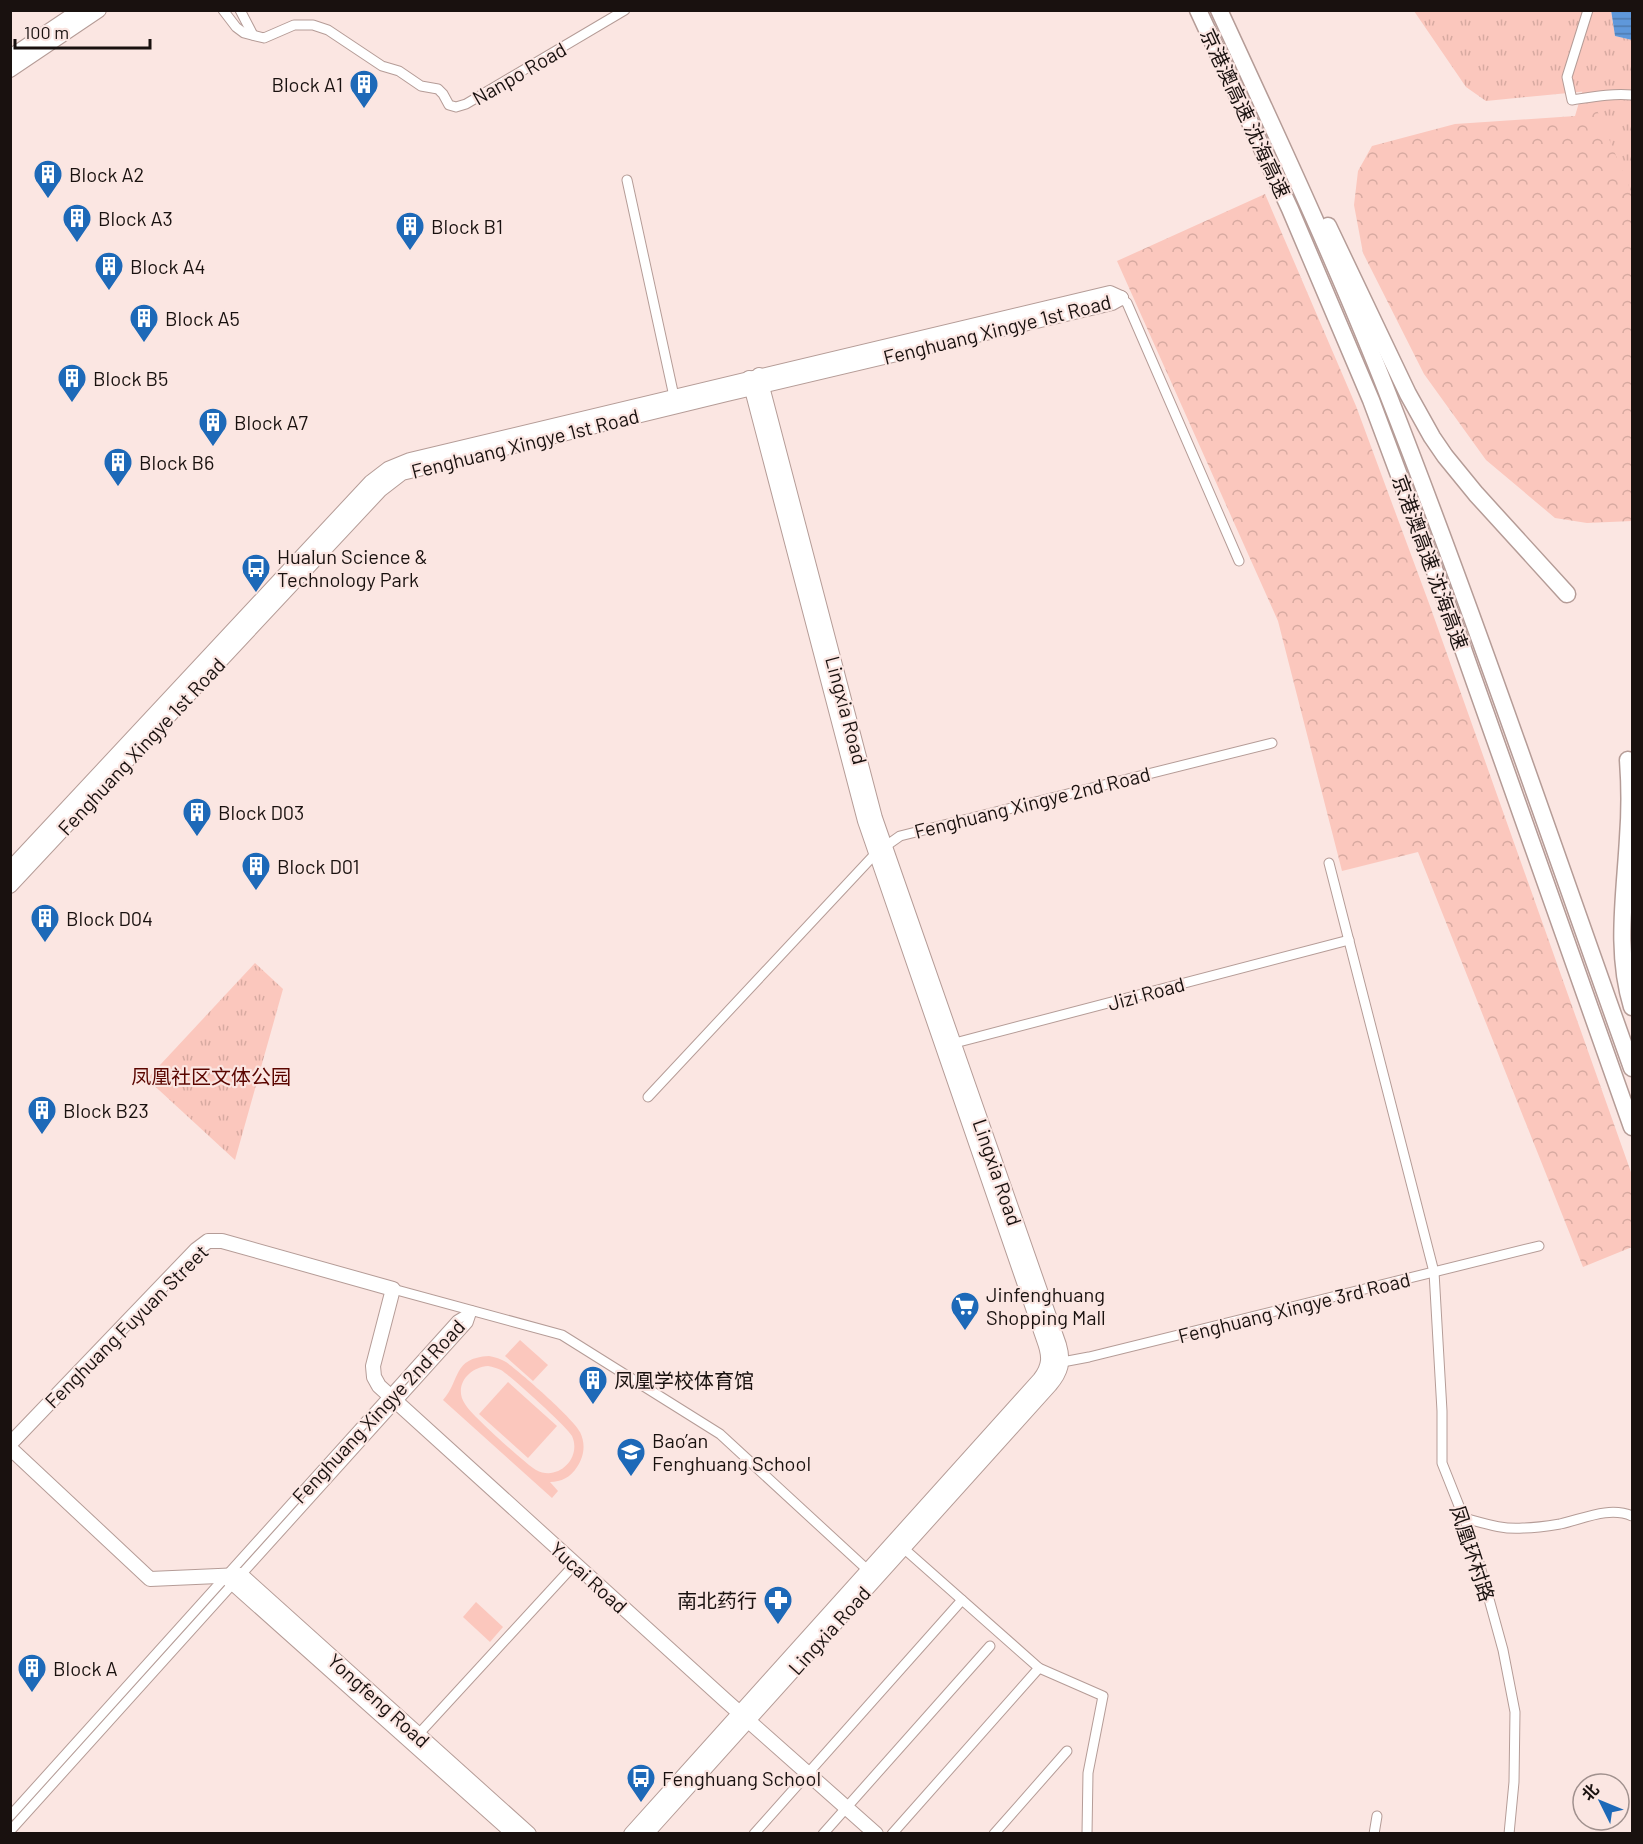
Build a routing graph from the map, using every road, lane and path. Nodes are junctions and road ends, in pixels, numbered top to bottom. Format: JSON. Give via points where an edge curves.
{"nodes":[{"id":1,"x":80,"y":10,"type":"edge"},
{"id":2,"x":99,"y":10,"type":"edge"},
{"id":3,"x":223,"y":10,"type":"edge"},
{"id":4,"x":240,"y":10,"type":"edge"},
{"id":5,"x":625,"y":10,"type":"edge"},
{"id":6,"x":1186,"y":10,"type":"edge"},
{"id":7,"x":1198,"y":10,"type":"edge"},
{"id":8,"x":1219,"y":10,"type":"edge"},
{"id":9,"x":1588,"y":10,"type":"edge"},
{"id":10,"x":253,"y":34,"type":"junction"},
{"id":11,"x":10,"y":57,"type":"edge"},
{"id":12,"x":10,"y":70,"type":"edge"},
{"id":13,"x":1632,"y":96,"type":"edge"},
{"id":14,"x":1267,"y":115,"type":"junction"},
{"id":15,"x":627,"y":180,"type":"dead end"},
{"id":16,"x":1290,"y":209,"type":"junction"},
{"id":17,"x":1121,"y":298,"type":"joint"},
{"id":18,"x":755,"y":381,"type":"junction"},
{"id":19,"x":675,"y":401,"type":"junction"},
{"id":20,"x":1239,"y":561,"type":"dead end"},
{"id":21,"x":1567,"y":594,"type":"dead end"},
{"id":22,"x":1272,"y":743,"type":"dead end"},
{"id":23,"x":1628,"y":760,"type":"dead end"},
{"id":24,"x":880,"y":850,"type":"junction"},
{"id":25,"x":1329,"y":864,"type":"dead end"},
{"id":26,"x":10,"y":868,"type":"edge"},
{"id":27,"x":10,"y":886,"type":"edge"},
{"id":28,"x":1349,"y":940,"type":"junction"},
{"id":29,"x":1632,"y":1007,"type":"edge"},
{"id":30,"x":948,"y":1045,"type":"junction"},
{"id":31,"x":1632,"y":1068,"type":"edge"},
{"id":32,"x":648,"y":1097,"type":"dead end"},
{"id":33,"x":1632,"y":1127,"type":"edge"},
{"id":34,"x":1539,"y":1246,"type":"dead end"},
{"id":35,"x":1434,"y":1272,"type":"junction"},
{"id":36,"x":393,"y":1289,"type":"junction"},
{"id":37,"x":472,"y":1311,"type":"junction"},
{"id":38,"x":1062,"y":1362,"type":"junction"},
{"id":39,"x":1048,"y":1364,"type":"junction"},
{"id":40,"x":393,"y":1399,"type":"junction"},
{"id":41,"x":10,"y":1446,"type":"edge"},
{"id":42,"x":1632,"y":1516,"type":"edge"},
{"id":43,"x":1464,"y":1518,"type":"junction"},
{"id":44,"x":899,"y":1544,"type":"junction"},
{"id":45,"x":575,"y":1564,"type":"junction"},
{"id":46,"x":872,"y":1574,"type":"junction"},
{"id":47,"x":234,"y":1578,"type":"junction"},
{"id":48,"x":962,"y":1599,"type":"junction"},
{"id":49,"x":990,"y":1646,"type":"dead end"},
{"id":50,"x":1039,"y":1668,"type":"junction"},
{"id":51,"x":744,"y":1717,"type":"junction"},
{"id":52,"x":415,"y":1738,"type":"junction"},
{"id":53,"x":1067,"y":1751,"type":"dead end"},
{"id":54,"x":808,"y":1773,"type":"junction"},
{"id":55,"x":847,"y":1807,"type":"junction"},
{"id":56,"x":10,"y":1816,"type":"edge"},
{"id":57,"x":1377,"y":1816,"type":"dead end"},
{"id":58,"x":10,"y":1831,"type":"edge"},
{"id":59,"x":514,"y":1833,"type":"edge"},
{"id":60,"x":529,"y":1833,"type":"edge"},
{"id":61,"x":631,"y":1833,"type":"edge"},
{"id":62,"x":646,"y":1833,"type":"edge"},
{"id":63,"x":754,"y":1833,"type":"edge"},
{"id":64,"x":823,"y":1833,"type":"edge"},
{"id":65,"x":876,"y":1833,"type":"edge"},
{"id":66,"x":892,"y":1833,"type":"edge"},
{"id":67,"x":994,"y":1833,"type":"edge"},
{"id":68,"x":1087,"y":1833,"type":"edge"},
{"id":69,"x":1374,"y":1833,"type":"edge"},
{"id":70,"x":1509,"y":1833,"type":"edge"}],
"edges":[{"from":1,"to":11,"type":"street"},
{"from":2,"to":12,"type":"street"},
{"from":3,"to":10,"type":"street","via":[[236,27]]},
{"from":4,"to":10,"type":"street"},
{"from":5,"to":10,"type":"street","name":"Nanpo Road","via":[[456,107],[449,105],[438,89],[421,86],[399,71],[382,66],[328,30],[294,25],[264,38]]},
{"from":6,"to":16,"type":"highway"},
{"from":7,"to":16,"type":"highway","name":"京港澳高速 沈海高速"},
{"from":8,"to":14,"type":"highway","name":"京港澳高速 沈海高速"},
{"from":9,"to":13,"type":"street","via":[[1567,77],[1572,100],[1600,95]]},
{"from":14,"to":21,"type":"highway","via":[[1307,181],[1432,437],[1476,494]]},
{"from":14,"to":31,"type":"highway","name":"京港澳高速 沈海高速","via":[[1389,396]]},
{"from":15,"to":19,"type":"street"},
{"from":16,"to":33,"type":"highway","name":"京港澳高速 沈海高速","via":[[1371,400],[1446,601]]},
{"from":17,"to":18,"type":"street","name":"Fenghuang Xingye 1st Road","via":[[1110,292]]},
{"from":17,"to":20,"type":"street","via":[[1127,303]]},
{"from":18,"to":19,"type":"street","name":"Fenghuang Xingye 1st Road"},
{"from":18,"to":24,"type":"street","name":"Lingxia Road","via":[[872,807]]},
{"from":19,"to":26,"type":"street","name":"Fenghuang Xingye 1st Road","via":[[410,460],[381,473]]},
{"from":19,"to":27,"type":"street","name":"Fenghuang Xingye 1st Road","via":[[412,469],[392,479]]},
{"from":22,"to":24,"type":"street","name":"Fenghuang Xingye 2nd Road","via":[[908,833]]},
{"from":23,"to":29,"type":"highway","via":[[1628,837],[1621,924]]},
{"from":24,"to":30,"type":"street","name":"Lingxia Road"},
{"from":24,"to":32,"type":"street","name":"Fenghuang Xingye 2nd Road"},
{"from":25,"to":28,"type":"street","name":"凤凰环村路"},
{"from":28,"to":30,"type":"street","name":"Jizi Road"},
{"from":28,"to":35,"type":"street","name":"凤凰环村路"},
{"from":30,"to":38,"type":"street","name":"Lingxia Road"},
{"from":30,"to":39,"type":"street","name":"Lingxia Road","via":[[1047,1348]]},
{"from":34,"to":35,"type":"street","name":"Fenghuang Xingye 3rd Road"},
{"from":35,"to":38,"type":"street","name":"Fenghuang Xingye 3rd Road"},
{"from":35,"to":43,"type":"street","name":"凤凰环村路","via":[[1442,1462]]},
{"from":36,"to":37,"type":"street"},
{"from":36,"to":40,"type":"street","name":"Yucai Road","via":[[373,1372],[379,1386]]},
{"from":36,"to":41,"type":"street","name":"Fenghuang Fuyuan Street","via":[[222,1241],[208,1241]]},
{"from":37,"to":40,"type":"street","name":"Fenghuang Xingye 2nd Road","via":[[468,1323]]},
{"from":37,"to":46,"type":"street","via":[[562,1335],[720,1434]]},
{"from":38,"to":39,"type":"street","name":"Fenghuang Xingye 3rd Road"},
{"from":38,"to":44,"type":"street","name":"Lingxia Road","via":[[1053,1382]]},
{"from":39,"to":44,"type":"street","name":"Lingxia Road","via":[[1040,1379]]},
{"from":40,"to":45,"type":"street","name":"Yucai Road"},
{"from":40,"to":47,"type":"street","name":"Fenghuang Xingye 2nd Road"},
{"from":40,"to":47,"type":"street","name":"Fenghuang Xingye 2nd Road"},
{"from":41,"to":47,"type":"street","via":[[150,1579]]},
{"from":42,"to":43,"type":"street","via":[[1606,1513],[1523,1528]]},
{"from":43,"to":70,"type":"street","name":"凤凰环村路","via":[[1503,1650],[1515,1712]]},
{"from":44,"to":46,"type":"street","name":"Lingxia Road"},
{"from":44,"to":48,"type":"street"},
{"from":45,"to":51,"type":"street","name":"Yucai Road"},
{"from":45,"to":52,"type":"street"},
{"from":46,"to":51,"type":"street","name":"Lingxia Road"},
{"from":47,"to":52,"type":"street","name":"Yongfeng Road"},
{"from":47,"to":56,"type":"street","name":"Fenghuang Xingye 2nd Road"},
{"from":47,"to":58,"type":"street","name":"Fenghuang Xingye 2nd Road"},
{"from":48,"to":50,"type":"street"},
{"from":48,"to":54,"type":"street"},
{"from":49,"to":55,"type":"street"},
{"from":50,"to":66,"type":"street"},
{"from":50,"to":68,"type":"street","via":[[1103,1696],[1088,1773]]},
{"from":51,"to":54,"type":"street","name":"Yucai Road"},
{"from":51,"to":61,"type":"street","name":"Lingxia Road"},
{"from":51,"to":62,"type":"street","name":"Lingxia Road"},
{"from":52,"to":59,"type":"street","name":"Yongfeng Road"},
{"from":52,"to":60,"type":"street","name":"Yongfeng Road"},
{"from":53,"to":67,"type":"street"},
{"from":54,"to":55,"type":"street","name":"Yucai Road"},
{"from":54,"to":63,"type":"street"},
{"from":55,"to":64,"type":"street"},
{"from":55,"to":65,"type":"street","name":"Yucai Road"},
{"from":57,"to":69,"type":"street"}]}
